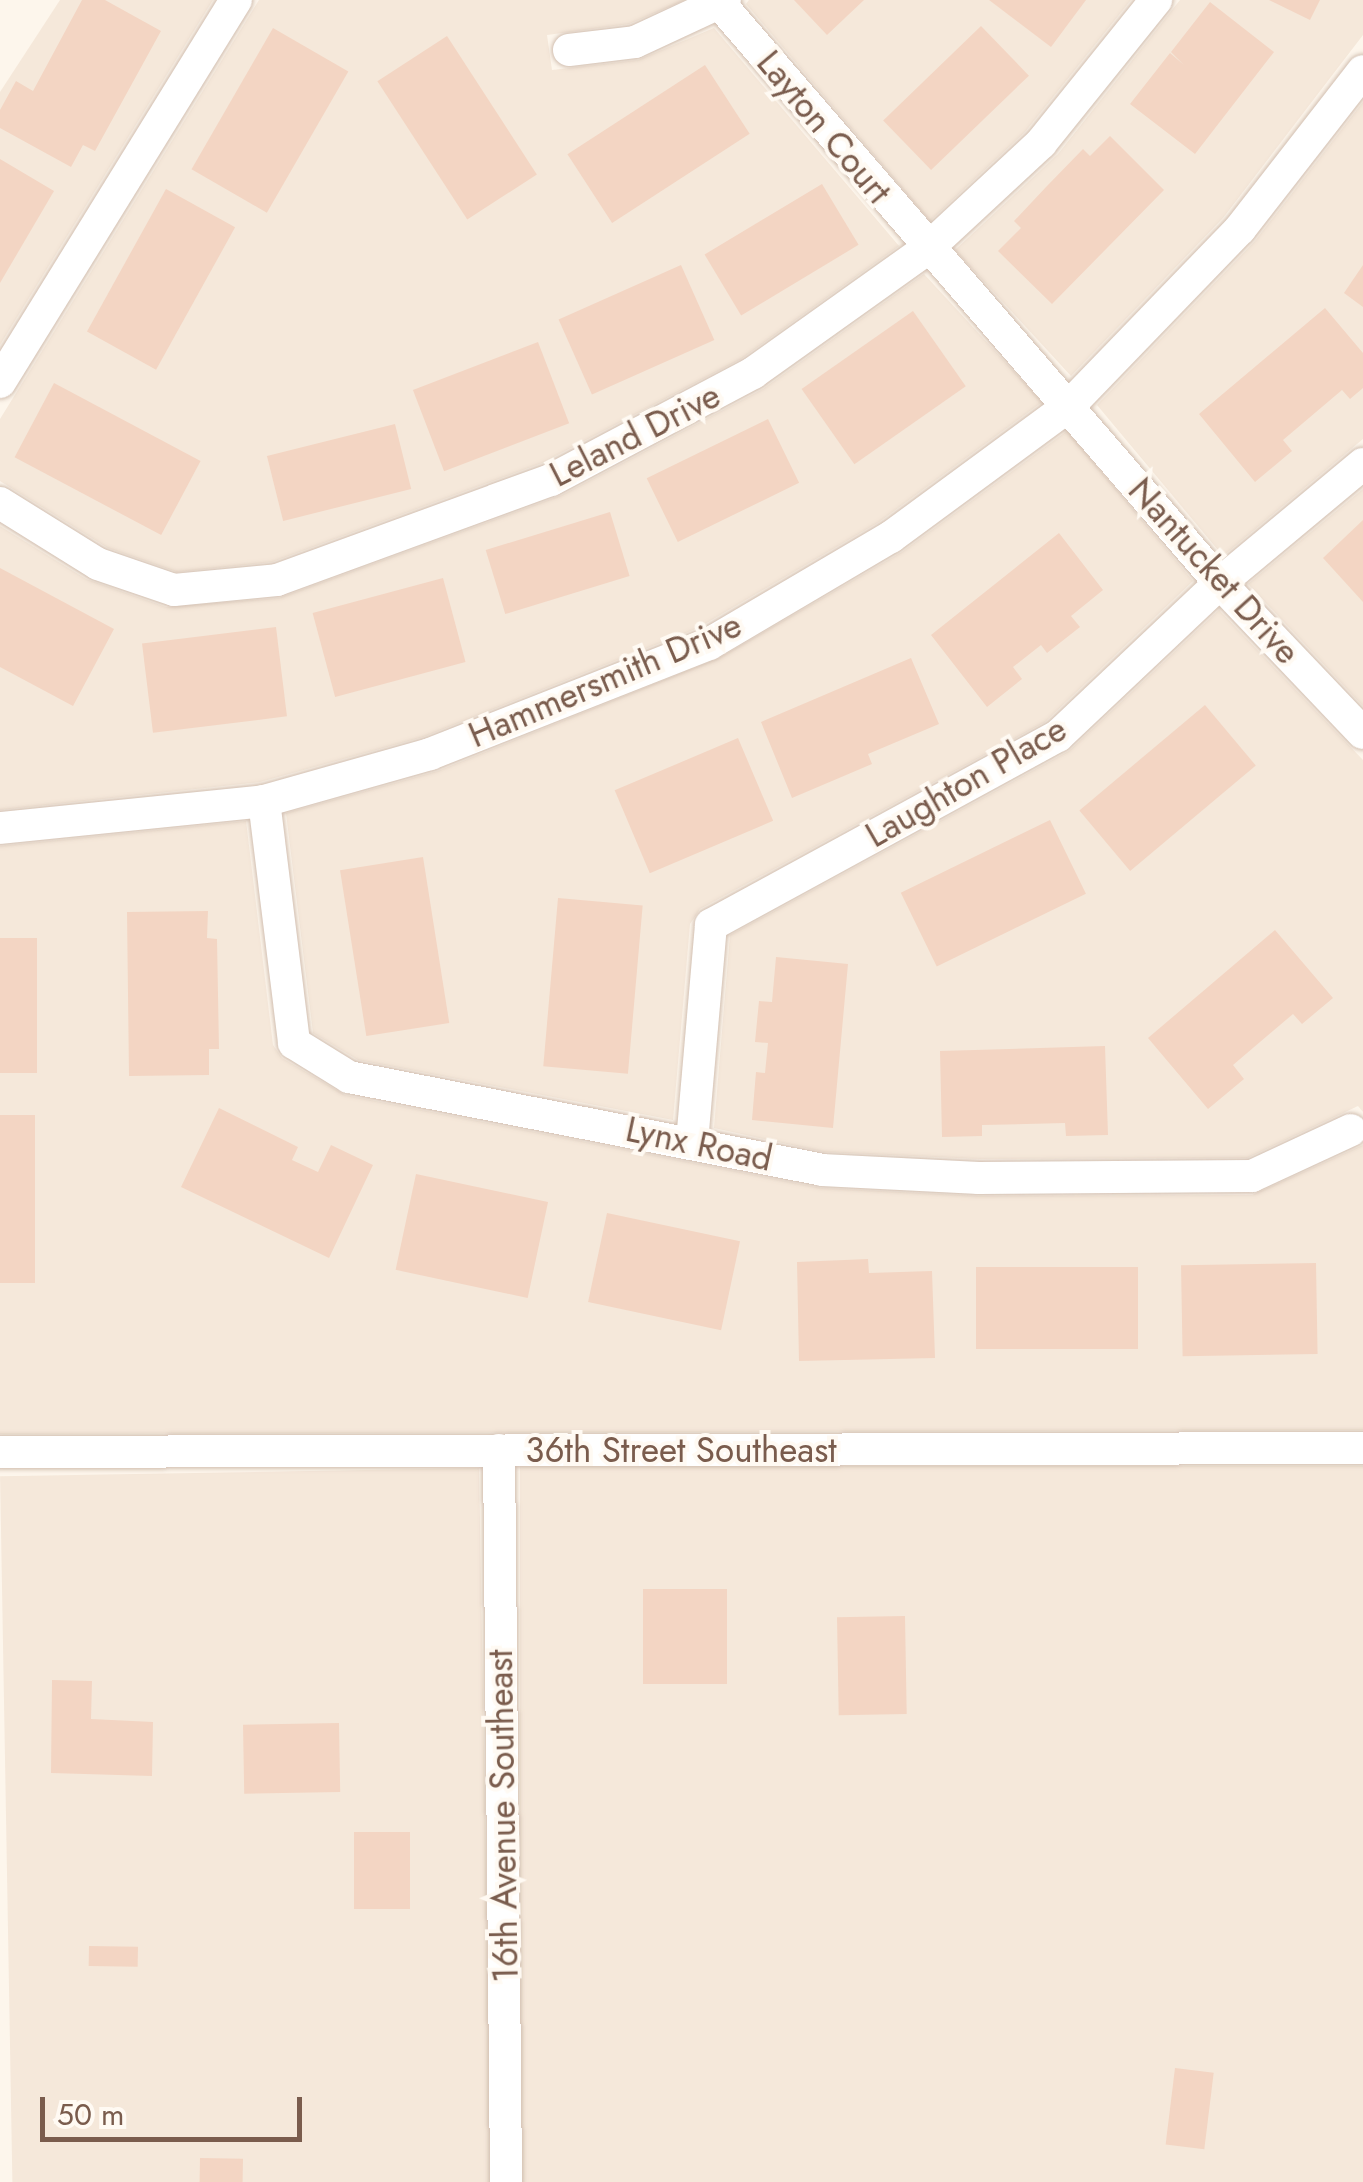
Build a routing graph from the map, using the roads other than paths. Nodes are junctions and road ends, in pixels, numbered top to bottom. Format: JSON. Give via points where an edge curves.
{"nodes":[{"id":1,"x":236,"y":0,"type":"edge"},
{"id":2,"x":1156,"y":0,"type":"edge"},
{"id":3,"x":723,"y":2,"type":"edge"},
{"id":4,"x":569,"y":50,"type":"dead end"},
{"id":5,"x":1363,"y":71,"type":"edge"},
{"id":6,"x":928,"y":249,"type":"junction"},
{"id":7,"x":0,"y":382,"type":"edge"},
{"id":8,"x":1070,"y":405,"type":"junction"},
{"id":9,"x":1363,"y":464,"type":"edge"},
{"id":10,"x":0,"y":504,"type":"edge"},
{"id":11,"x":1220,"y":583,"type":"junction"},
{"id":12,"x":1363,"y":733,"type":"edge"},
{"id":13,"x":264,"y":800,"type":"junction"},
{"id":14,"x":0,"y":828,"type":"edge"},
{"id":15,"x":1351,"y":1130,"type":"dead end"},
{"id":16,"x":692,"y":1142,"type":"junction"},
{"id":17,"x":1363,"y":1448,"type":"edge"},
{"id":18,"x":499,"y":1450,"type":"junction"},
{"id":19,"x":0,"y":1452,"type":"edge"},
{"id":20,"x":506,"y":2182,"type":"edge"}],
"edges":[{"from":1,"to":7,"type":"street"},
{"from":2,"to":6,"type":"street","name":"Leland Drive","via":[[1041,143]]},
{"from":3,"to":4,"type":"street","name":"Layton Court","via":[[635,42]]},
{"from":3,"to":6,"type":"street","name":"Layton Court"},
{"from":5,"to":8,"type":"street","name":"Hammersmith Drive","via":[[1240,229]]},
{"from":6,"to":8,"type":"street","name":"Layton Court"},
{"from":6,"to":10,"type":"street","name":"Leland Drive","via":[[753,374],[552,480],[277,580],[174,590],[98,564]]},
{"from":8,"to":11,"type":"street","name":"Nantucket Drive"},
{"from":8,"to":13,"type":"street","name":"Hammersmith Drive","via":[[891,537],[708,644],[430,754]]},
{"from":9,"to":11,"type":"street","name":"Laughton Place"},
{"from":11,"to":12,"type":"street","name":"Nantucket Drive"},
{"from":11,"to":16,"type":"street","name":"Laughton Place","via":[[1058,736],[710,925]]},
{"from":13,"to":14,"type":"street","name":"Hammersmith Drive"},
{"from":13,"to":16,"type":"street","name":"Lynx Road","via":[[294,1043],[350,1077]]},
{"from":15,"to":16,"type":"street","name":"Lynx Road","via":[[1252,1176],[979,1178],[822,1170]]},
{"from":17,"to":18,"type":"street","name":"36th Street Southeast"},
{"from":18,"to":19,"type":"street","name":"36th Street Southeast"},
{"from":18,"to":20,"type":"street","name":"16th Avenue Southeast"}]}
